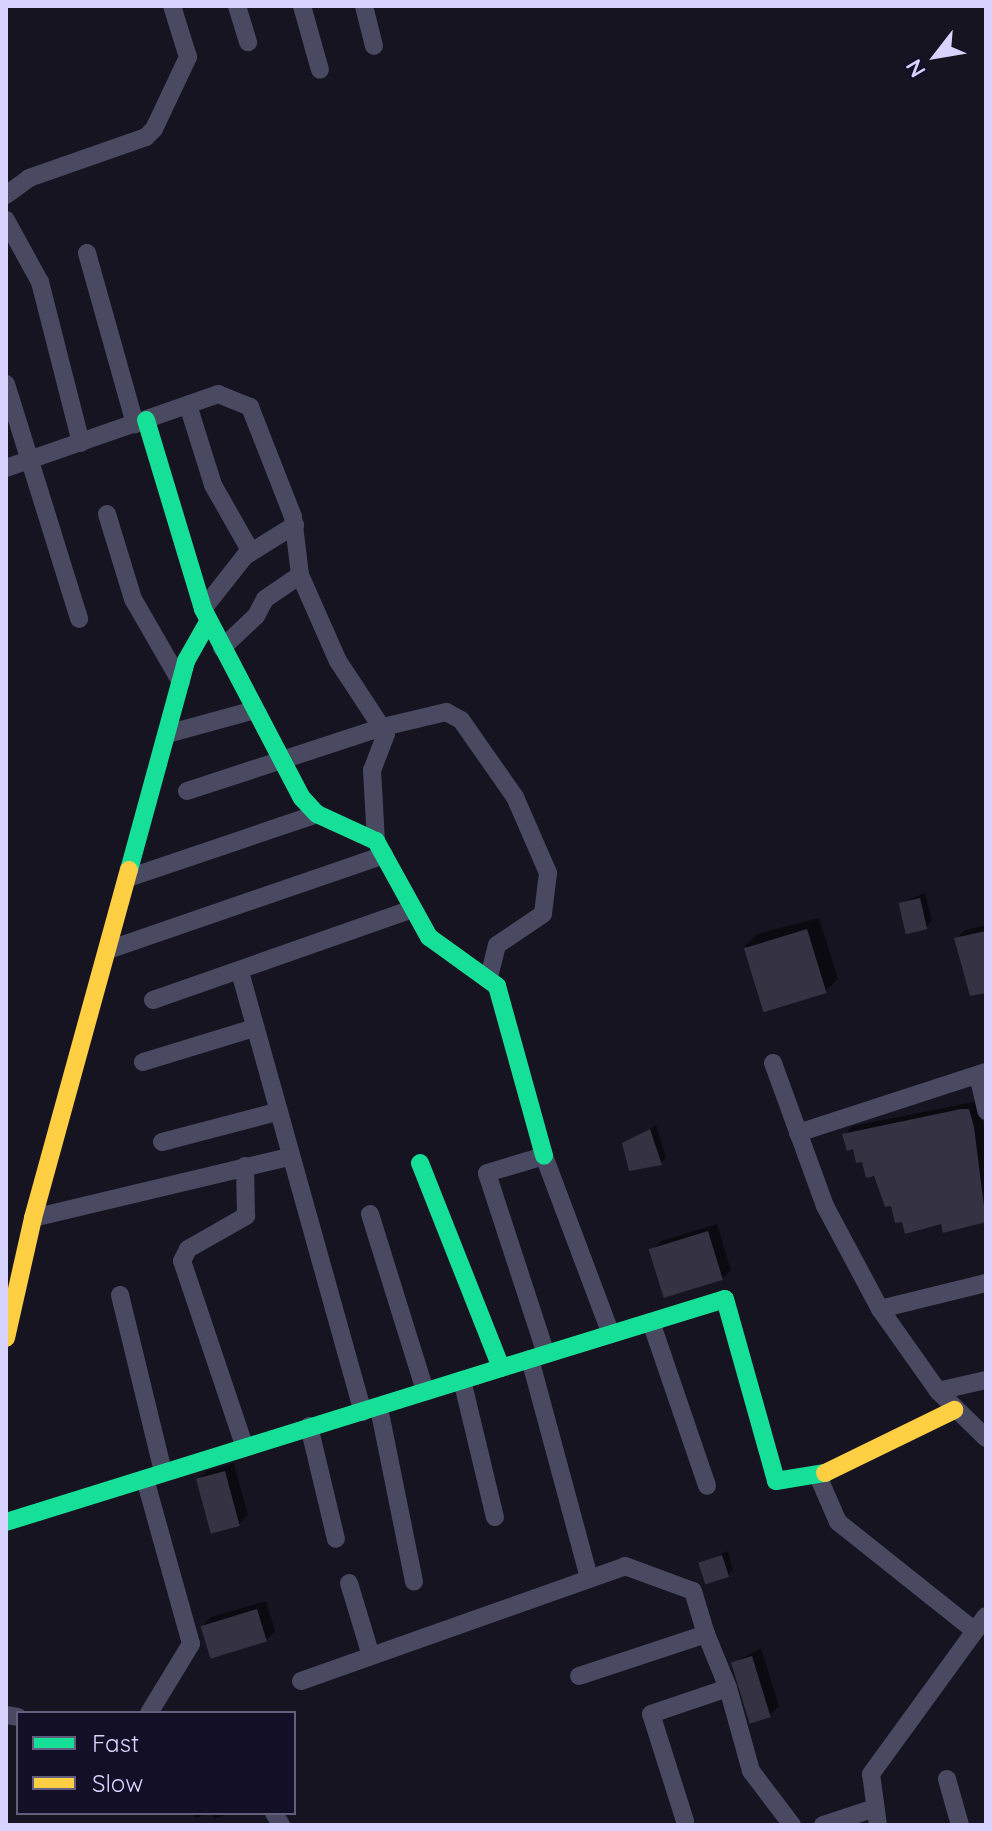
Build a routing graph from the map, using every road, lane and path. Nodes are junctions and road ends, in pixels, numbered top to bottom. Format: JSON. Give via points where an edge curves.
{"nodes":[{"id":1,"x":172,"y":6,"type":"edge"},
{"id":2,"x":237,"y":6,"type":"edge"},
{"id":3,"x":302,"y":6,"type":"edge"},
{"id":4,"x":364,"y":6,"type":"edge"},
{"id":5,"x":248,"y":42,"type":"dead end"},
{"id":6,"x":374,"y":46,"type":"dead end"},
{"id":7,"x":320,"y":70,"type":"dead end"},
{"id":8,"x":6,"y":195,"type":"edge"},
{"id":9,"x":6,"y":220,"type":"edge"},
{"id":10,"x":87,"y":253,"type":"dead end"},
{"id":11,"x":6,"y":384,"type":"edge"},
{"id":12,"x":188,"y":405,"type":"junction"},
{"id":13,"x":140,"y":422,"type":"junction"},
{"id":14,"x":81,"y":443,"type":"junction"},
{"id":15,"x":28,"y":460,"type":"junction"},
{"id":16,"x":6,"y":468,"type":"edge"},
{"id":17,"x":107,"y":514,"type":"dead end"},
{"id":18,"x":295,"y":525,"type":"junction"},
{"id":19,"x":251,"y":552,"type":"junction"},
{"id":20,"x":300,"y":575,"type":"junction"},
{"id":21,"x":206,"y":616,"type":"junction"},
{"id":22,"x":79,"y":619,"type":"dead end"},
{"id":23,"x":222,"y":648,"type":"junction"},
{"id":24,"x":181,"y":682,"type":"junction"},
{"id":25,"x":255,"y":710,"type":"junction"},
{"id":26,"x":383,"y":727,"type":"junction"},
{"id":27,"x":167,"y":734,"type":"junction"},
{"id":28,"x":282,"y":760,"type":"junction"},
{"id":29,"x":187,"y":791,"type":"dead end"},
{"id":30,"x":317,"y":814,"type":"junction"},
{"id":31,"x":380,"y":848,"type":"junction"},
{"id":32,"x":128,"y":878,"type":"junction"},
{"id":33,"x":410,"y":910,"type":"junction"},
{"id":34,"x":108,"y":950,"type":"junction"},
{"id":35,"x":240,"y":972,"type":"junction"},
{"id":36,"x":489,"y":976,"type":"junction"},
{"id":37,"x":153,"y":1000,"type":"dead end"},
{"id":38,"x":254,"y":1028,"type":"junction"},
{"id":39,"x":143,"y":1062,"type":"dead end"},
{"id":40,"x":773,"y":1063,"type":"dead end"},
{"id":41,"x":982,"y":1074,"type":"edge"},
{"id":42,"x":986,"y":1111,"type":"edge"},
{"id":43,"x":276,"y":1112,"type":"junction"},
{"id":44,"x":798,"y":1133,"type":"junction"},
{"id":45,"x":162,"y":1142,"type":"dead end"},
{"id":46,"x":544,"y":1156,"type":"junction"},
{"id":47,"x":289,"y":1157,"type":"junction"},
{"id":48,"x":420,"y":1163,"type":"dead end"},
{"id":49,"x":245,"y":1166,"type":"junction"},
{"id":50,"x":370,"y":1214,"type":"dead end"},
{"id":51,"x":33,"y":1218,"type":"junction"},
{"id":52,"x":24,"y":1258,"type":"junction"},
{"id":53,"x":6,"y":1265,"type":"edge"},
{"id":54,"x":986,"y":1283,"type":"edge"},
{"id":55,"x":120,"y":1295,"type":"dead end"},
{"id":56,"x":880,"y":1309,"type":"junction"},
{"id":57,"x":651,"y":1322,"type":"junction"},
{"id":58,"x":611,"y":1334,"type":"junction"},
{"id":59,"x":6,"y":1338,"type":"edge"},
{"id":60,"x":538,"y":1356,"type":"junction"},
{"id":61,"x":501,"y":1368,"type":"junction"},
{"id":62,"x":462,"y":1380,"type":"junction"},
{"id":63,"x":986,"y":1380,"type":"edge"},
{"id":64,"x":425,"y":1391,"type":"junction"},
{"id":65,"x":938,"y":1391,"type":"junction"},
{"id":66,"x":371,"y":1410,"type":"junction"},
{"id":67,"x":954,"y":1410,"type":"junction"},
{"id":68,"x":309,"y":1426,"type":"junction"},
{"id":69,"x":986,"y":1438,"type":"edge"},
{"id":70,"x":244,"y":1445,"type":"junction"},
{"id":71,"x":154,"y":1476,"type":"junction"},
{"id":72,"x":818,"y":1476,"type":"junction"},
{"id":73,"x":707,"y":1486,"type":"dead end"},
{"id":74,"x":495,"y":1517,"type":"dead end"},
{"id":75,"x":6,"y":1522,"type":"edge"},
{"id":76,"x":336,"y":1539,"type":"dead end"},
{"id":77,"x":589,"y":1578,"type":"junction"},
{"id":78,"x":414,"y":1581,"type":"dead end"},
{"id":79,"x":349,"y":1583,"type":"dead end"},
{"id":80,"x":981,"y":1624,"type":"edge"},
{"id":81,"x":706,"y":1634,"type":"junction"},
{"id":82,"x":371,"y":1656,"type":"junction"},
{"id":83,"x":579,"y":1676,"type":"dead end"},
{"id":84,"x":301,"y":1681,"type":"dead end"},
{"id":85,"x":728,"y":1688,"type":"junction"},
{"id":86,"x":150,"y":1711,"type":"edge"},
{"id":87,"x":947,"y":1779,"type":"dead end"},
{"id":88,"x":875,"y":1817,"type":"edge"},
{"id":89,"x":685,"y":1821,"type":"dead end"},
{"id":90,"x":792,"y":1825,"type":"edge"},
{"id":91,"x":823,"y":1825,"type":"edge"},
{"id":92,"x":960,"y":1825,"type":"edge"}],
"edges":[{"from":1,"to":8,"type":"street","via":[[188,57],[150,134],[29,178]]},
{"from":2,"to":5,"type":"street"},
{"from":3,"to":7,"type":"street"},
{"from":4,"to":6,"type":"street"},
{"from":9,"to":14,"type":"street","via":[[40,282]]},
{"from":10,"to":13,"type":"street"},
{"from":11,"to":15,"type":"street"},
{"from":12,"to":13,"type":"street"},
{"from":12,"to":18,"type":"street","via":[[224,394],[255,412]]},
{"from":12,"to":19,"type":"street","via":[[213,485]]},
{"from":13,"to":14,"type":"street"},
{"from":13,"to":21,"type":"street"},
{"from":14,"to":15,"type":"street"},
{"from":15,"to":16,"type":"street"},
{"from":15,"to":22,"type":"street"},
{"from":17,"to":24,"type":"street","via":[[136,606]]},
{"from":18,"to":19,"type":"street"},
{"from":18,"to":20,"type":"street"},
{"from":19,"to":21,"type":"street"},
{"from":20,"to":23,"type":"street","via":[[265,599],[256,616]]},
{"from":20,"to":26,"type":"street","via":[[341,667]]},
{"from":21,"to":23,"type":"street"},
{"from":21,"to":24,"type":"street"},
{"from":23,"to":25,"type":"street"},
{"from":24,"to":27,"type":"street"},
{"from":25,"to":27,"type":"street"},
{"from":25,"to":28,"type":"street"},
{"from":26,"to":28,"type":"street"},
{"from":26,"to":31,"type":"street","via":[[385,739],[372,770]]},
{"from":26,"to":36,"type":"street","via":[[446,712],[461,720],[515,797],[548,873],[543,914],[497,945]]},
{"from":27,"to":32,"type":"street"},
{"from":28,"to":29,"type":"street"},
{"from":28,"to":30,"type":"street"},
{"from":30,"to":31,"type":"street"},
{"from":30,"to":32,"type":"street"},
{"from":31,"to":33,"type":"street"},
{"from":31,"to":34,"type":"street"},
{"from":32,"to":34,"type":"street"},
{"from":33,"to":35,"type":"street"},
{"from":33,"to":36,"type":"street","via":[[436,943]]},
{"from":34,"to":51,"type":"street"},
{"from":35,"to":37,"type":"street"},
{"from":35,"to":38,"type":"street"},
{"from":36,"to":46,"type":"street","via":[[501,995]]},
{"from":38,"to":39,"type":"street"},
{"from":38,"to":43,"type":"street"},
{"from":40,"to":44,"type":"street"},
{"from":41,"to":42,"type":"street"},
{"from":41,"to":44,"type":"street"},
{"from":43,"to":45,"type":"street"},
{"from":43,"to":47,"type":"street"},
{"from":44,"to":56,"type":"street","via":[[829,1216]]},
{"from":46,"to":58,"type":"street"},
{"from":46,"to":60,"type":"street","via":[[487,1173]]},
{"from":47,"to":49,"type":"street"},
{"from":47,"to":66,"type":"street"},
{"from":48,"to":61,"type":"street"},
{"from":49,"to":51,"type":"street"},
{"from":49,"to":70,"type":"street","via":[[246,1216],[188,1249],[182,1261]]},
{"from":50,"to":64,"type":"street"},
{"from":51,"to":52,"type":"street"},
{"from":52,"to":53,"type":"street"},
{"from":52,"to":59,"type":"street"},
{"from":54,"to":56,"type":"street"},
{"from":55,"to":71,"type":"street"},
{"from":56,"to":65,"type":"street"},
{"from":57,"to":58,"type":"street"},
{"from":57,"to":72,"type":"street","via":[[725,1299],[776,1481]]},
{"from":57,"to":73,"type":"street"},
{"from":58,"to":60,"type":"street"},
{"from":60,"to":61,"type":"street"},
{"from":60,"to":77,"type":"street"},
{"from":61,"to":62,"type":"street"},
{"from":62,"to":64,"type":"street"},
{"from":62,"to":74,"type":"street"},
{"from":63,"to":65,"type":"street"},
{"from":64,"to":66,"type":"street"},
{"from":65,"to":67,"type":"street"},
{"from":66,"to":68,"type":"street"},
{"from":66,"to":78,"type":"street"},
{"from":67,"to":69,"type":"street"},
{"from":67,"to":72,"type":"street"},
{"from":68,"to":70,"type":"street"},
{"from":68,"to":76,"type":"street"},
{"from":70,"to":71,"type":"street"},
{"from":71,"to":75,"type":"street"},
{"from":71,"to":86,"type":"street","via":[[191,1644]]},
{"from":72,"to":80,"type":"street","via":[[838,1522]]},
{"from":77,"to":81,"type":"street","via":[[625,1566],[687,1586]]},
{"from":77,"to":82,"type":"street"},
{"from":79,"to":82,"type":"street"},
{"from":80,"to":88,"type":"street","via":[[871,1774]]},
{"from":81,"to":83,"type":"street"},
{"from":81,"to":85,"type":"street"},
{"from":82,"to":84,"type":"street"},
{"from":85,"to":89,"type":"street","via":[[651,1714]]},
{"from":85,"to":90,"type":"street","via":[[751,1771]]},
{"from":87,"to":92,"type":"street"},
{"from":88,"to":91,"type":"street"}]}
